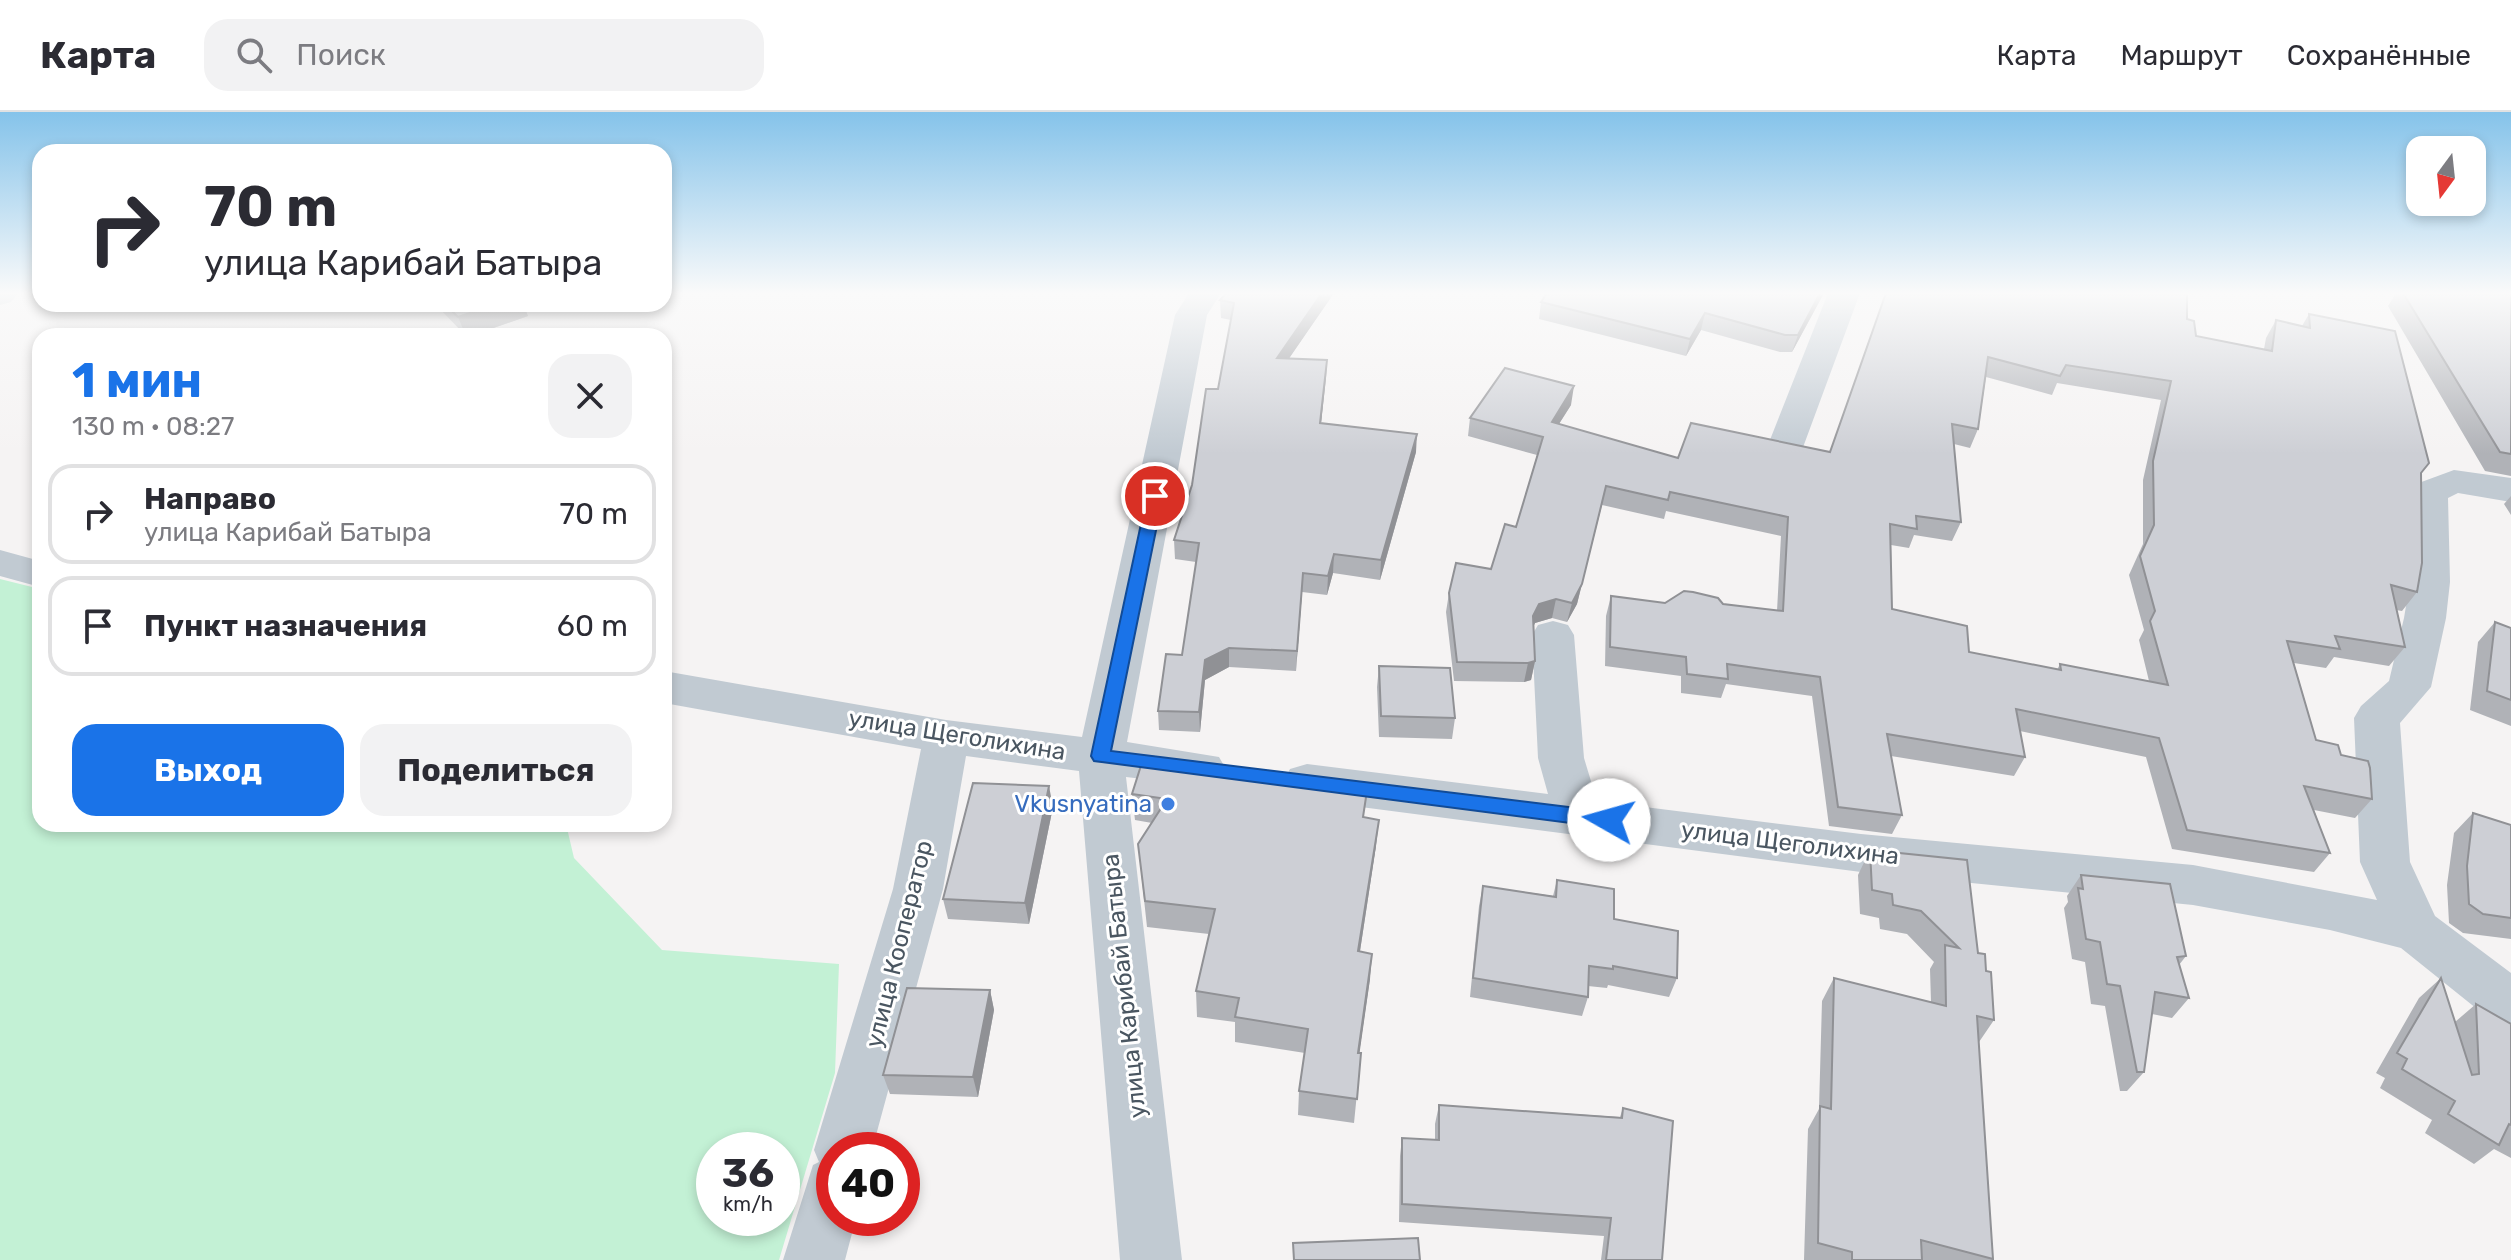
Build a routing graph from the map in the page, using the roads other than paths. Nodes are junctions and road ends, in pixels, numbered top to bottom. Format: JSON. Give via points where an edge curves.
{"nodes":[{"id":1,"x":1185,"y":347,"type":"edge"},
{"id":2,"x":1824,"y":347,"type":"edge"},
{"id":3,"x":1784,"y":450,"type":"edge"},
{"id":4,"x":2511,"y":490,"type":"edge"},
{"id":5,"x":0,"y":563,"type":"edge"},
{"id":6,"x":32,"y":572,"type":"edge"},
{"id":7,"x":1553,"y":635,"type":"dead end"},
{"id":8,"x":672,"y":688,"type":"edge"},
{"id":9,"x":946,"y":737,"type":"junction"},
{"id":10,"x":1101,"y":756,"type":"junction"},
{"id":11,"x":1578,"y":816,"type":"junction"},
{"id":12,"x":2416,"y":931,"type":"junction"},
{"id":13,"x":2511,"y":1004,"type":"edge"},
{"id":14,"x":848,"y":1132,"type":"edge"},
{"id":15,"x":820,"y":1236,"type":"edge"},
{"id":16,"x":814,"y":1260,"type":"edge"},
{"id":17,"x":1151,"y":1260,"type":"edge"}],
"edges":[{"from":1,"to":10,"type":"street","name":"улица Карибай Батыра"},
{"from":2,"to":3,"type":"street"},
{"from":4,"to":12,"type":"street","via":[[2454,481],[2429,492],[2425,618],[2409,687],[2377,718],[2385,862]]},
{"from":5,"to":6,"type":"street"},
{"from":7,"to":11,"type":"street","via":[[1561,758]]},
{"from":8,"to":9,"type":"street","name":"улица Щеголихина"},
{"from":9,"to":10,"type":"street","name":"улица Щеголихина"},
{"from":9,"to":14,"type":"street","name":"улица Кооператор","via":[[918,889]]},
{"from":10,"to":11,"type":"street","name":"улица Щеголихина"},
{"from":10,"to":17,"type":"street","name":"улица Карибай Батыра"},
{"from":11,"to":12,"type":"street","name":"улица Щеголихина","via":[[1861,853],[2193,885],[2330,909]]},
{"from":12,"to":13,"type":"street","name":"улица Щеголихина"},
{"from":15,"to":16,"type":"street"}]}
